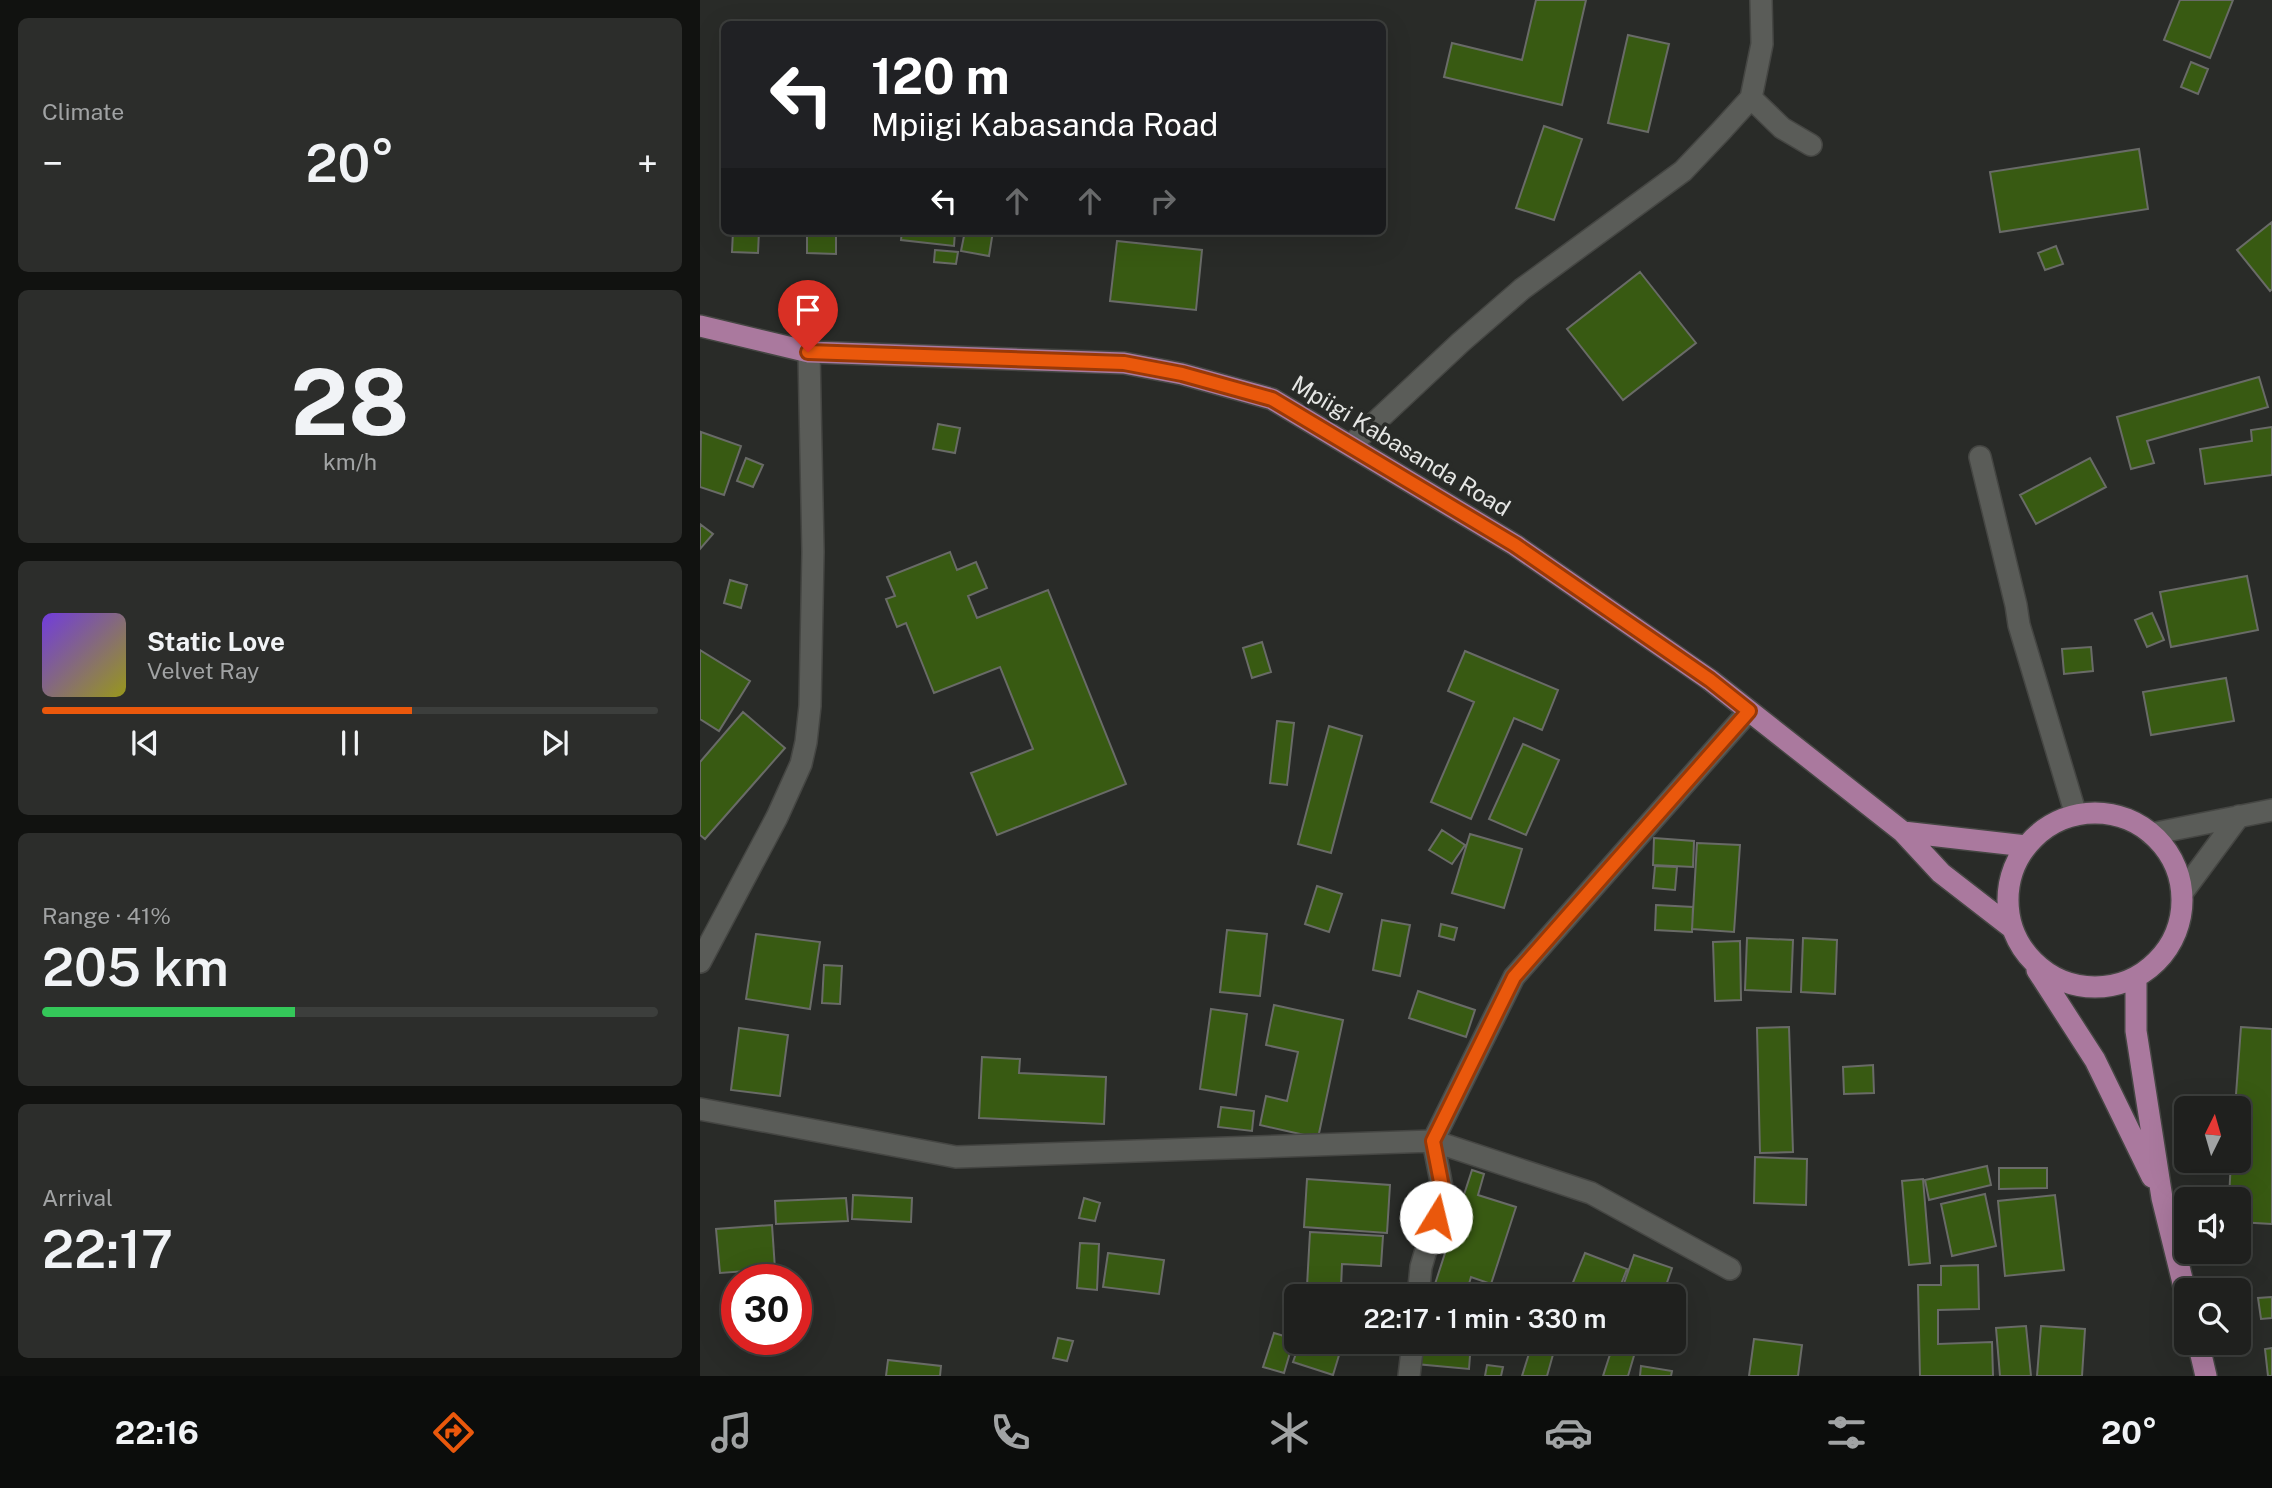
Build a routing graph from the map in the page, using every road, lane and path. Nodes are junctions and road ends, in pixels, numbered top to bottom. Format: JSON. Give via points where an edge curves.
{"nodes":[{"id":1,"x":1761,"y":0,"type":"edge"},
{"id":2,"x":1751,"y":98,"type":"junction"},
{"id":3,"x":1811,"y":145,"type":"dead end"},
{"id":4,"x":700,"y":327,"type":"edge"},
{"id":5,"x":808,"y":352,"type":"junction"},
{"id":6,"x":1351,"y":445,"type":"junction"},
{"id":7,"x":1980,"y":457,"type":"dead end"},
{"id":8,"x":1749,"y":711,"type":"junction"},
{"id":9,"x":2272,"y":810,"type":"edge"},
{"id":10,"x":2076,"y":815,"type":"junction"},
{"id":11,"x":2239,"y":816,"type":"junction"},
{"id":12,"x":1903,"y":832,"type":"junction"},
{"id":13,"x":2151,"y":834,"type":"junction"},
{"id":14,"x":2026,"y":846,"type":"junction"},
{"id":15,"x":2182,"y":893,"type":"junction"},
{"id":16,"x":2012,"y":928,"type":"junction"},
{"id":17,"x":2031,"y":960,"type":"junction"},
{"id":18,"x":700,"y":962,"type":"edge"},
{"id":19,"x":2136,"y":976,"type":"junction"},
{"id":20,"x":700,"y":1110,"type":"edge"},
{"id":21,"x":1433,"y":1141,"type":"junction"},
{"id":22,"x":2162,"y":1198,"type":"junction"},
{"id":23,"x":1730,"y":1269,"type":"dead end"},
{"id":24,"x":2182,"y":1278,"type":"edge"},
{"id":25,"x":1419,"y":1284,"type":"edge"},
{"id":26,"x":1412,"y":1354,"type":"edge"},
{"id":27,"x":2201,"y":1355,"type":"edge"},
{"id":28,"x":1409,"y":1376,"type":"edge"},
{"id":29,"x":2206,"y":1376,"type":"edge"}],
"edges":[{"from":1,"to":2,"type":"street","via":[[1762,44]]},
{"from":2,"to":3,"type":"street","via":[[1782,128]]},
{"from":2,"to":6,"type":"street","via":[[1683,171],[1522,289]]},
{"from":4,"to":5,"type":"main road","name":"Mpiigi Kabasanda Road"},
{"from":5,"to":6,"type":"main road","name":"Mpiigi Kabasanda Road","via":[[1124,363],[1272,399]]},
{"from":5,"to":18,"type":"street","via":[[813,552],[806,742],[777,817]]},
{"from":6,"to":8,"type":"main road","name":"Mpiigi Kabasanda Road","via":[[1515,545]]},
{"from":7,"to":10,"type":"street","via":[[2019,625]]},
{"from":8,"to":12,"type":"main road","name":"Mpiigi Kabasanda Road"},
{"from":8,"to":21,"type":"street","via":[[1514,977]]},
{"from":9,"to":11,"type":"street"},
{"from":10,"to":13,"type":"main road","via":[[2103,814],[2128,820]]},
{"from":10,"to":14,"type":"main road","via":[[2048,826]]},
{"from":11,"to":13,"type":"street"},
{"from":11,"to":15,"type":"street"},
{"from":12,"to":14,"type":"main road"},
{"from":12,"to":16,"type":"main road","name":"Mpiigi Kabasanda Road","via":[[1941,873]]},
{"from":13,"to":15,"type":"main road","via":[[2167,851]]},
{"from":14,"to":16,"type":"main road","via":[[2012,871],[2007,899]]},
{"from":15,"to":19,"type":"main road","via":[[2180,919],[2171,942],[2156,962]]},
{"from":16,"to":17,"type":"main road"},
{"from":17,"to":19,"type":"main road","via":[[2049,974],[2092,987],[2115,985]]},
{"from":17,"to":22,"type":"main road","via":[[2095,1060]]},
{"from":19,"to":22,"type":"main road","via":[[2136,1031]]},
{"from":20,"to":21,"type":"street","via":[[956,1157]]},
{"from":21,"to":23,"type":"street","via":[[1591,1193]]},
{"from":21,"to":25,"type":"street","via":[[1443,1192]]},
{"from":22,"to":24,"type":"main road"},
{"from":26,"to":28,"type":"street"},
{"from":27,"to":29,"type":"main road"}]}
